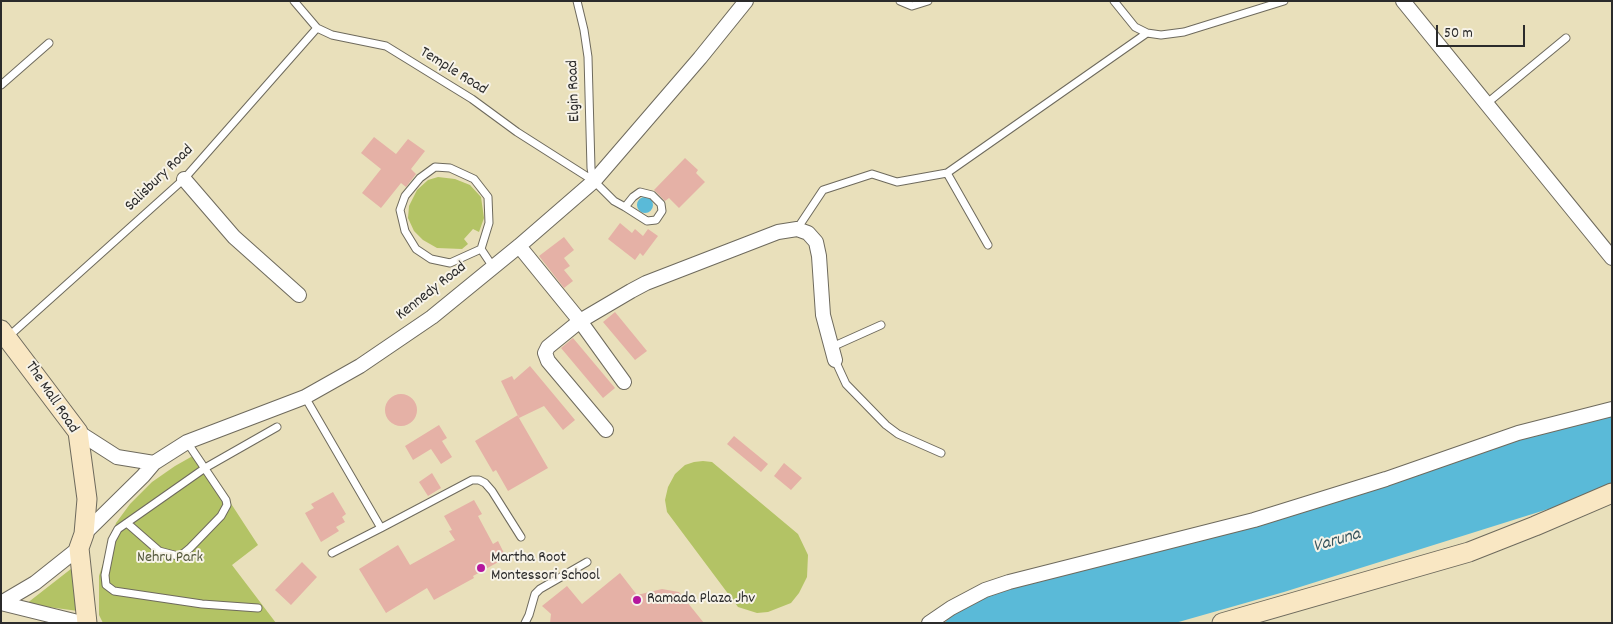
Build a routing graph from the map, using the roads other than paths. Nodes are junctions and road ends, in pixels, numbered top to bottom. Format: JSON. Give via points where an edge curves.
{"nodes":[{"id":1,"x":294,"y":1,"type":"edge"},
{"id":2,"x":577,"y":1,"type":"edge"},
{"id":3,"x":746,"y":1,"type":"edge"},
{"id":4,"x":900,"y":1,"type":"edge"},
{"id":5,"x":928,"y":1,"type":"edge"},
{"id":6,"x":1114,"y":1,"type":"edge"},
{"id":7,"x":1284,"y":1,"type":"edge"},
{"id":8,"x":1403,"y":1,"type":"edge"},
{"id":9,"x":317,"y":28,"type":"junction"},
{"id":10,"x":1147,"y":33,"type":"junction"},
{"id":11,"x":1566,"y":38,"type":"dead end"},
{"id":12,"x":49,"y":43,"type":"dead end"},
{"id":13,"x":1,"y":85,"type":"edge"},
{"id":14,"x":1486,"y":104,"type":"junction"},
{"id":15,"x":947,"y":173,"type":"junction"},
{"id":16,"x":184,"y":179,"type":"junction"},
{"id":17,"x":594,"y":181,"type":"junction"},
{"id":18,"x":625,"y":208,"type":"junction"},
{"id":19,"x":797,"y":229,"type":"junction"},
{"id":20,"x":988,"y":245,"type":"dead end"},
{"id":21,"x":519,"y":246,"type":"junction"},
{"id":22,"x":481,"y":249,"type":"junction"},
{"id":23,"x":1612,"y":258,"type":"edge"},
{"id":24,"x":493,"y":267,"type":"junction"},
{"id":25,"x":299,"y":295,"type":"dead end"},
{"id":26,"x":580,"y":321,"type":"junction"},
{"id":27,"x":881,"y":325,"type":"dead end"},
{"id":28,"x":5,"y":333,"type":"edge"},
{"id":29,"x":833,"y":353,"type":"junction"},
{"id":30,"x":624,"y":382,"type":"dead end"},
{"id":31,"x":305,"y":397,"type":"junction"},
{"id":32,"x":1612,"y":408,"type":"edge"},
{"id":33,"x":277,"y":427,"type":"dead end"},
{"id":34,"x":606,"y":430,"type":"dead end"},
{"id":35,"x":78,"y":432,"type":"junction"},
{"id":36,"x":187,"y":442,"type":"junction"},
{"id":37,"x":941,"y":453,"type":"dead end"},
{"id":38,"x":154,"y":462,"type":"junction"},
{"id":39,"x":205,"y":468,"type":"junction"},
{"id":40,"x":1612,"y":493,"type":"edge"},
{"id":41,"x":128,"y":523,"type":"junction"},
{"id":42,"x":381,"y":528,"type":"junction"},
{"id":43,"x":521,"y":537,"type":"dead end"},
{"id":44,"x":82,"y":541,"type":"junction"},
{"id":45,"x":332,"y":554,"type":"dead end"},
{"id":46,"x":586,"y":562,"type":"dead end"},
{"id":47,"x":1,"y":603,"type":"edge"},
{"id":48,"x":258,"y":608,"type":"dead end"},
{"id":49,"x":82,"y":623,"type":"edge"},
{"id":50,"x":87,"y":623,"type":"edge"},
{"id":51,"x":524,"y":623,"type":"edge"},
{"id":52,"x":929,"y":623,"type":"edge"},
{"id":53,"x":1222,"y":623,"type":"edge"}],
"edges":[{"from":1,"to":9,"type":"lane","name":"Temple Road"},
{"from":2,"to":17,"type":"lane","name":"Elgin Road","via":[[588,56]]},
{"from":3,"to":17,"type":"street","name":"Kennedy Road"},
{"from":4,"to":5,"type":"lane","via":[[912,6]]},
{"from":6,"to":10,"type":"lane","via":[[1135,27]]},
{"from":7,"to":10,"type":"lane","via":[[1184,32]]},
{"from":8,"to":14,"type":"street"},
{"from":9,"to":16,"type":"lane","name":"Salisbury Road"},
{"from":9,"to":17,"type":"lane","name":"Temple Road","via":[[332,35],[386,46]]},
{"from":10,"to":15,"type":"lane"},
{"from":11,"to":14,"type":"lane"},
{"from":12,"to":13,"type":"lane"},
{"from":14,"to":23,"type":"street"},
{"from":15,"to":19,"type":"lane","via":[[896,182],[872,174],[823,190]]},
{"from":15,"to":20,"type":"lane"},
{"from":16,"to":25,"type":"street","via":[[234,237]]},
{"from":16,"to":28,"type":"lane","name":"Salisbury Road"},
{"from":17,"to":18,"type":"lane","name":"Temple Road"},
{"from":17,"to":21,"type":"street","name":"Kennedy Road"},
{"from":18,"to":18,"type":"lane","via":[[647,221],[656,220],[662,211],[661,204],[652,196],[640,192]]},
{"from":19,"to":26,"type":"street","via":[[778,232],[646,283]]},
{"from":19,"to":29,"type":"street","via":[[808,233],[816,242],[823,315]]},
{"from":21,"to":24,"type":"street","name":"Kennedy Road"},
{"from":21,"to":26,"type":"street"},
{"from":22,"to":22,"type":"lane","via":[[489,223],[488,197],[474,179],[450,168],[435,167],[420,178],[405,196],[400,210],[405,231],[416,249],[450,264]]},
{"from":22,"to":24,"type":"lane"},
{"from":24,"to":31,"type":"street","name":"Kennedy Road","via":[[432,317],[360,366]]},
{"from":26,"to":30,"type":"street"},
{"from":26,"to":34,"type":"street","via":[[545,353]]},
{"from":27,"to":29,"type":"lane"},
{"from":28,"to":35,"type":"street","name":"The Mall Road"},
{"from":29,"to":37,"type":"lane","via":[[846,384],[882,422],[898,434]]},
{"from":31,"to":36,"type":"street","name":"Kennedy Road"},
{"from":31,"to":42,"type":"lane"},
{"from":32,"to":52,"type":"street","via":[[1518,433],[1254,520],[1009,582],[985,590]]},
{"from":33,"to":39,"type":"lane"},
{"from":35,"to":38,"type":"street","via":[[117,457]]},
{"from":35,"to":44,"type":"street","name":"The Mall Road","via":[[87,499]]},
{"from":36,"to":38,"type":"street","name":"Kennedy Road"},
{"from":36,"to":39,"type":"lane"},
{"from":38,"to":44,"type":"street","name":"Kennedy Road"},
{"from":39,"to":41,"type":"lane"},
{"from":39,"to":41,"type":"lane","via":[[226,504],[221,516],[184,553],[178,556],[159,551]]},
{"from":40,"to":53,"type":"street","via":[[1469,552]]},
{"from":41,"to":48,"type":"lane","via":[[118,529],[112,540],[105,575],[108,588],[202,604]]},
{"from":42,"to":43,"type":"lane","via":[[472,480],[479,480],[492,491]]},
{"from":42,"to":45,"type":"lane"},
{"from":44,"to":47,"type":"street","name":"Kennedy Road","via":[[35,583]]},
{"from":44,"to":50,"type":"street","name":"The Mall Road"},
{"from":46,"to":51,"type":"lane","via":[[540,589]]},
{"from":47,"to":49,"type":"street"}]}
